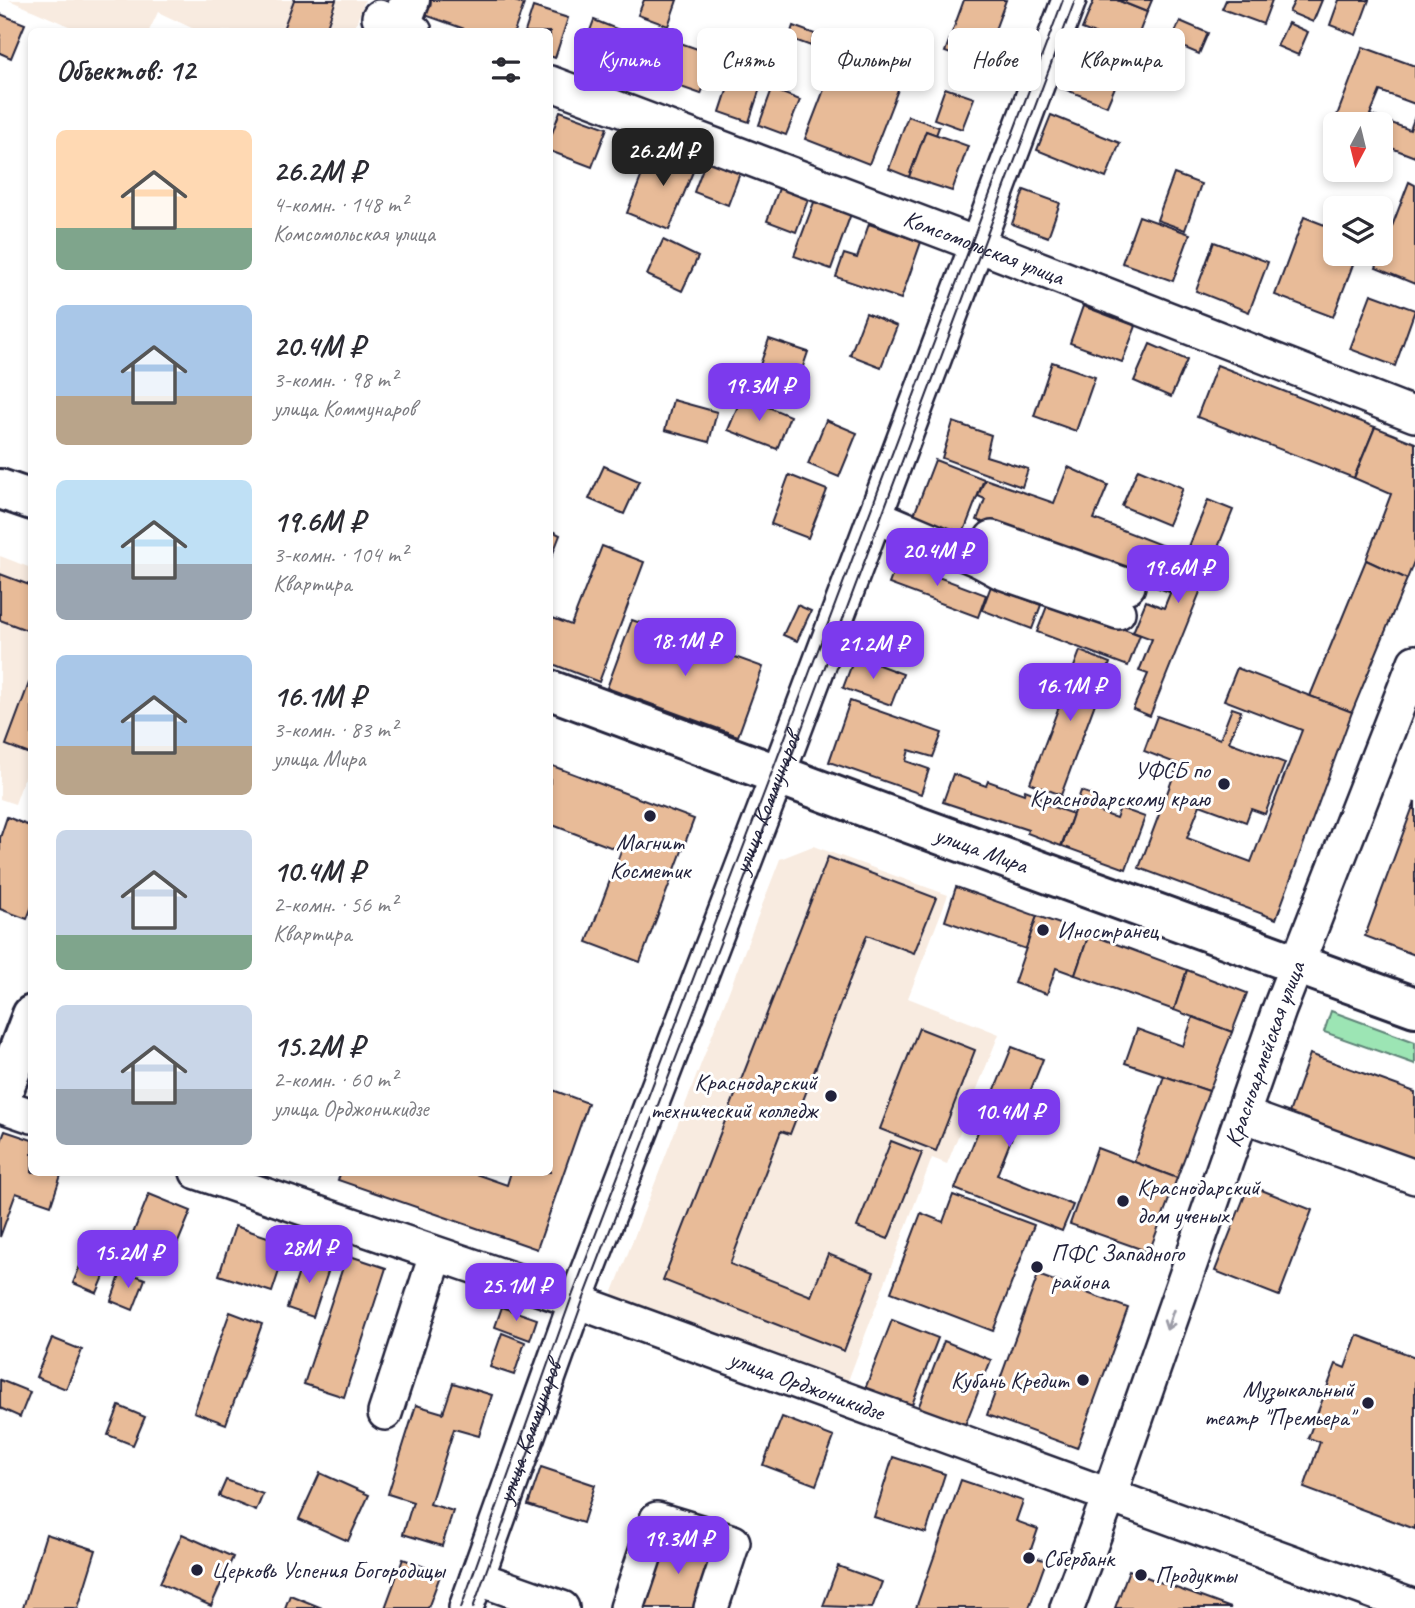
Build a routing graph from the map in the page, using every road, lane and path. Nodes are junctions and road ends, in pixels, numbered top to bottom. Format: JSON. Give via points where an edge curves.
{"nodes":[{"id":1,"x":1069,"y":0,"type":"edge"},
{"id":2,"x":553,"y":84,"type":"edge"},
{"id":3,"x":977,"y":245,"type":"junction"},
{"id":4,"x":1415,"y":415,"type":"edge"},
{"id":5,"x":0,"y":489,"type":"edge"},
{"id":6,"x":28,"y":499,"type":"edge"},
{"id":7,"x":0,"y":507,"type":"edge"},
{"id":8,"x":875,"y":516,"type":"junction"},
{"id":9,"x":28,"y":518,"type":"edge"},
{"id":10,"x":1123,"y":599,"type":"dead end"},
{"id":11,"x":1415,"y":662,"type":"edge"},
{"id":12,"x":553,"y":691,"type":"edge"},
{"id":13,"x":553,"y":708,"type":"edge"},
{"id":14,"x":775,"y":782,"type":"junction"},
{"id":15,"x":1294,"y":971,"type":"junction"},
{"id":16,"x":1415,"y":1007,"type":"edge"},
{"id":17,"x":1415,"y":1023,"type":"edge"},
{"id":18,"x":28,"y":1026,"type":"edge"},
{"id":19,"x":0,"y":1099,"type":"edge"},
{"id":20,"x":0,"y":1105,"type":"edge"},
{"id":21,"x":28,"y":1115,"type":"edge"},
{"id":22,"x":1242,"y":1115,"type":"junction"},
{"id":23,"x":209,"y":1176,"type":"edge"},
{"id":24,"x":1415,"y":1177,"type":"edge"},
{"id":25,"x":436,"y":1255,"type":"junction"},
{"id":26,"x":576,"y":1301,"type":"junction"},
{"id":27,"x":385,"y":1413,"type":"dead end"},
{"id":28,"x":1109,"y":1496,"type":"junction"},
{"id":29,"x":472,"y":1593,"type":"edge"},
{"id":30,"x":1415,"y":1607,"type":"edge"},
{"id":31,"x":562,"y":1608,"type":"edge"},
{"id":32,"x":627,"y":1608,"type":"edge"},
{"id":33,"x":711,"y":1608,"type":"edge"},
{"id":34,"x":1067,"y":1608,"type":"edge"}],
"edges":[{"from":1,"to":3,"type":"street","name":"улица Коммунаров"},
{"from":2,"to":3,"type":"street","name":"Комсомольская улица"},
{"from":3,"to":4,"type":"street","name":"Комсомольская улица"},
{"from":3,"to":8,"type":"street","name":"улица Коммунаров"},
{"from":5,"to":6,"type":"main road"},
{"from":7,"to":9,"type":"street"},
{"from":8,"to":10,"type":"street","via":[[1001,572]]},
{"from":8,"to":14,"type":"street","name":"улица Коммунаров"},
{"from":11,"to":15,"type":"street","name":"Красноармейская улица"},
{"from":12,"to":14,"type":"main road","name":"улица Мира"},
{"from":13,"to":14,"type":"street","name":"улица Мира"},
{"from":14,"to":15,"type":"main road","name":"улица Мира"},
{"from":14,"to":26,"type":"street","name":"улица Коммунаров"},
{"from":15,"to":16,"type":"main road","name":"улица Мира"},
{"from":15,"to":17,"type":"street","name":"улица Мира"},
{"from":15,"to":22,"type":"street","name":"Красноармейская улица"},
{"from":18,"to":19,"type":"main road"},
{"from":20,"to":21,"type":"street"},
{"from":22,"to":24,"type":"street"},
{"from":22,"to":28,"type":"street","name":"Красноармейская улица","one_way":true},
{"from":23,"to":25,"type":"street","name":"улица Орджоникидзе"},
{"from":25,"to":26,"type":"street","name":"улица Орджоникидзе"},
{"from":25,"to":27,"type":"street"},
{"from":26,"to":28,"type":"street","name":"улица Орджоникидзе"},
{"from":26,"to":29,"type":"street","name":"улица Коммунаров"},
{"from":28,"to":30,"type":"street","name":"улица Орджоникидзе"},
{"from":28,"to":34,"type":"street","name":"Красноармейская улица"},
{"from":29,"to":31,"type":"street"},
{"from":32,"to":33,"type":"street","via":[[656,1519],[733,1542]]}]}
